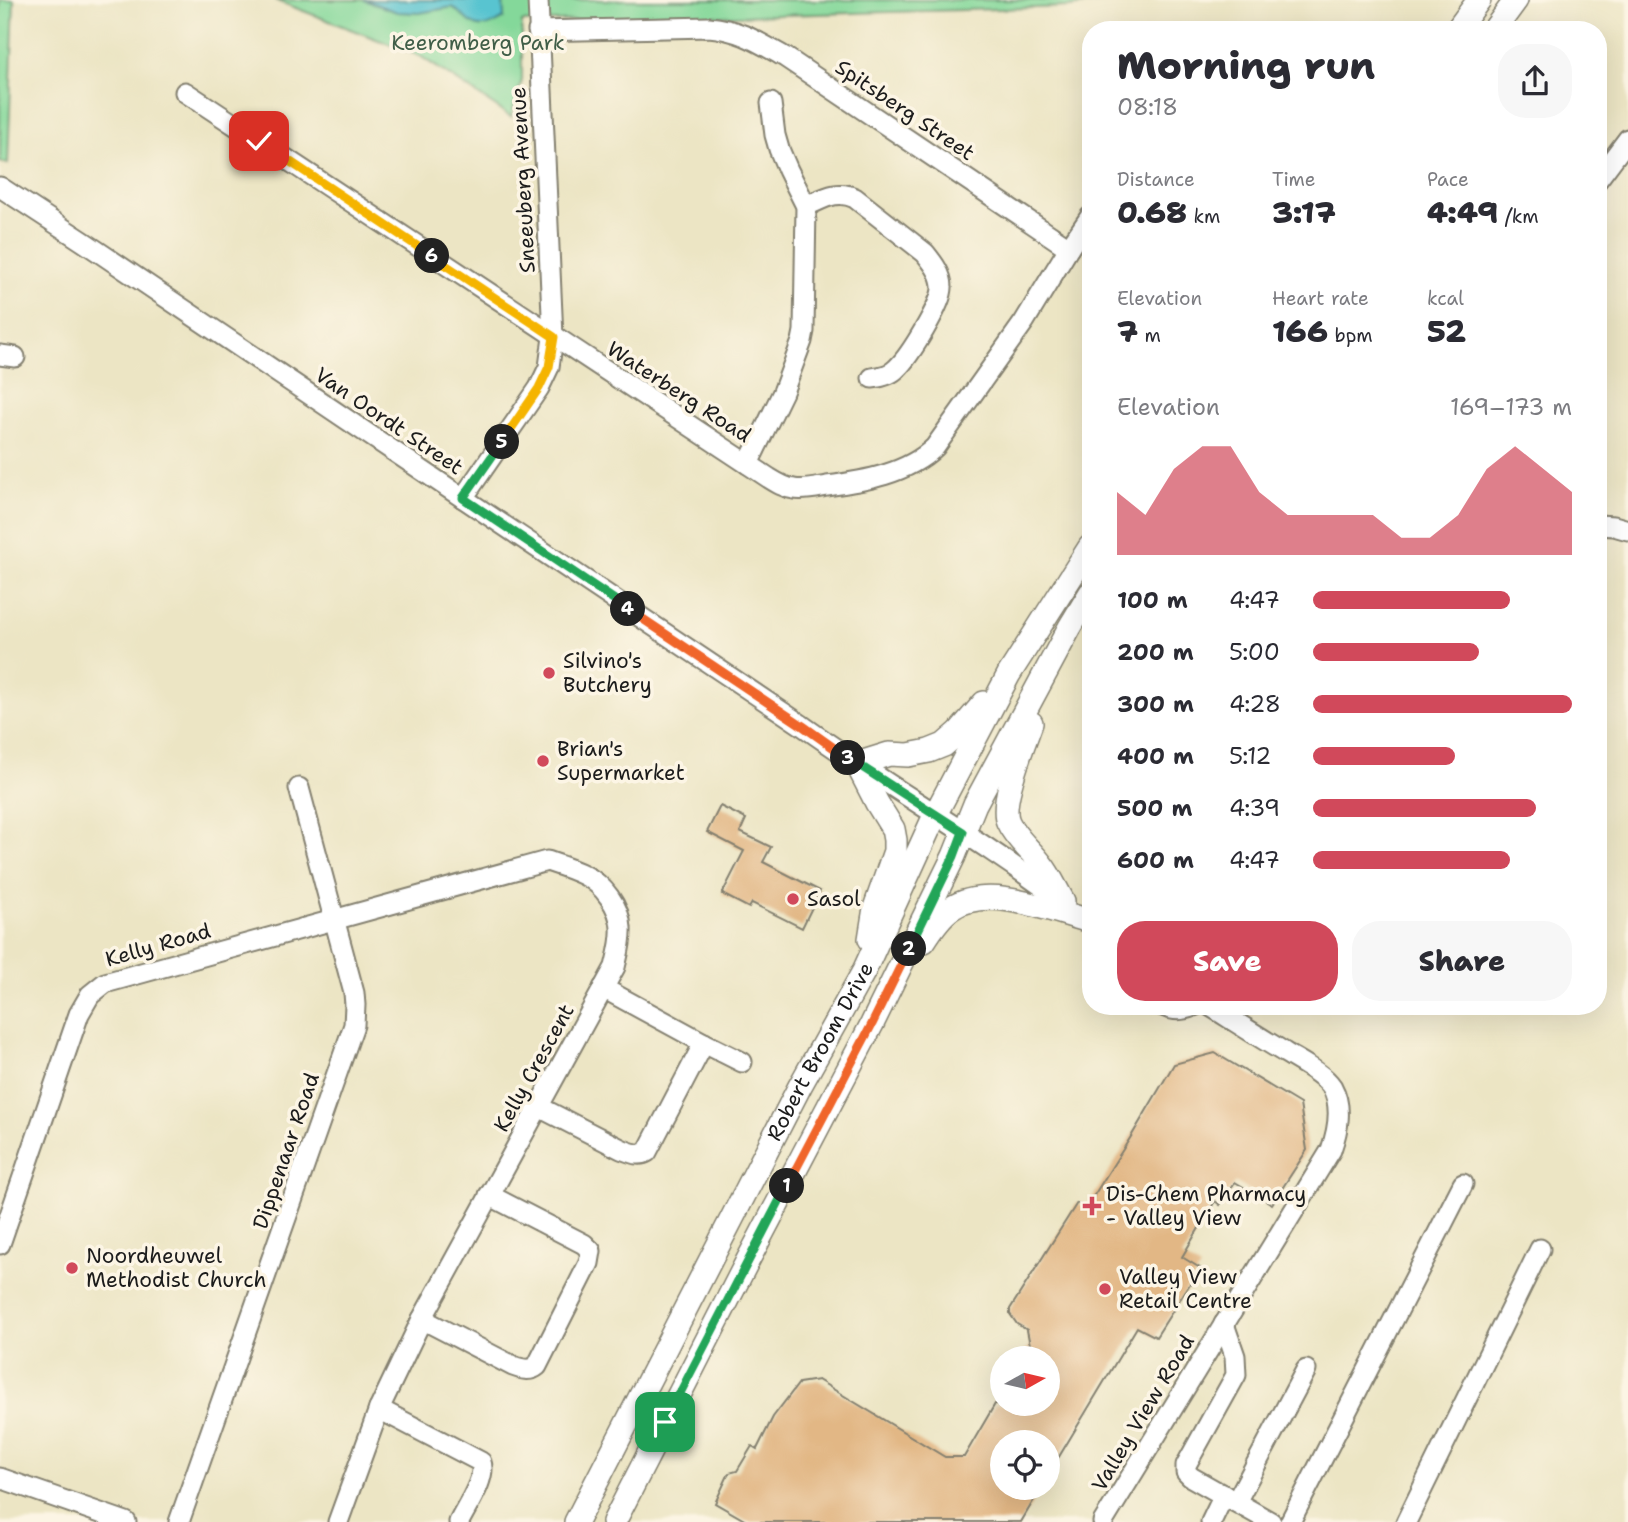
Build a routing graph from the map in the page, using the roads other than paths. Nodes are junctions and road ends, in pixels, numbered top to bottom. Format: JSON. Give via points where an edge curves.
{"nodes":[{"id":1,"x":538,"y":0,"type":"edge"},
{"id":2,"x":1479,"y":0,"type":"edge"},
{"id":3,"x":1516,"y":0,"type":"edge"},
{"id":4,"x":1464,"y":21,"type":"edge"},
{"id":5,"x":1501,"y":21,"type":"edge"},
{"id":6,"x":538,"y":31,"type":"junction"},
{"id":7,"x":185,"y":92,"type":"dead end"},
{"id":8,"x":771,"y":103,"type":"dead end"},
{"id":9,"x":1628,"y":139,"type":"edge"},
{"id":10,"x":1607,"y":167,"type":"edge"},
{"id":11,"x":0,"y":187,"type":"edge"},
{"id":12,"x":806,"y":206,"type":"junction"},
{"id":13,"x":1082,"y":228,"type":"edge"},
{"id":14,"x":1069,"y":247,"type":"junction"},
{"id":15,"x":554,"y":337,"type":"junction"},
{"id":16,"x":872,"y":377,"type":"dead end"},
{"id":17,"x":748,"y":464,"type":"junction"},
{"id":18,"x":463,"y":498,"type":"junction"},
{"id":19,"x":1607,"y":526,"type":"edge"},
{"id":20,"x":1628,"y":530,"type":"edge"},
{"id":21,"x":1082,"y":560,"type":"edge"},
{"id":22,"x":1082,"y":608,"type":"edge"},
{"id":23,"x":1050,"y":663,"type":"junction"},
{"id":24,"x":1009,"y":674,"type":"junction"},
{"id":25,"x":857,"y":764,"type":"junction"},
{"id":26,"x":299,"y":788,"type":"dead end"},
{"id":27,"x":936,"y":813,"type":"junction"},
{"id":28,"x":963,"y":832,"type":"junction"},
{"id":29,"x":1063,"y":901,"type":"junction"},
{"id":30,"x":1082,"y":915,"type":"edge"},
{"id":31,"x":335,"y":919,"type":"junction"},
{"id":32,"x":1082,"y":919,"type":"edge"},
{"id":33,"x":864,"y":971,"type":"junction"},
{"id":34,"x":603,"y":988,"type":"junction"},
{"id":35,"x":1225,"y":1015,"type":"edge"},
{"id":36,"x":872,"y":1024,"type":"junction"},
{"id":37,"x":704,"y":1043,"type":"junction"},
{"id":38,"x":742,"y":1062,"type":"dead end"},
{"id":39,"x":539,"y":1107,"type":"junction"},
{"id":40,"x":1463,"y":1184,"type":"dead end"},
{"id":41,"x":489,"y":1195,"type":"junction"},
{"id":42,"x":0,"y":1244,"type":"edge"},
{"id":43,"x":1541,"y":1249,"type":"dead end"},
{"id":44,"x":422,"y":1319,"type":"junction"},
{"id":45,"x":1224,"y":1324,"type":"junction"},
{"id":46,"x":1306,"y":1370,"type":"dead end"},
{"id":47,"x":379,"y":1409,"type":"junction"},
{"id":48,"x":0,"y":1478,"type":"edge"},
{"id":49,"x":1230,"y":1499,"type":"junction"},
{"id":50,"x":126,"y":1522,"type":"edge"},
{"id":51,"x":179,"y":1522,"type":"edge"},
{"id":52,"x":338,"y":1522,"type":"edge"},
{"id":53,"x":458,"y":1522,"type":"edge"},
{"id":54,"x":576,"y":1522,"type":"edge"},
{"id":55,"x":614,"y":1522,"type":"edge"},
{"id":56,"x":1103,"y":1522,"type":"edge"},
{"id":57,"x":1211,"y":1522,"type":"edge"},
{"id":58,"x":1272,"y":1522,"type":"edge"},
{"id":59,"x":1290,"y":1522,"type":"edge"},
{"id":60,"x":1406,"y":1522,"type":"edge"}],
"edges":[{"from":1,"to":6,"type":"street","name":"Sneeuberg Avenue"},
{"from":2,"to":4,"type":"street"},
{"from":3,"to":5,"type":"street"},
{"from":6,"to":14,"type":"street","name":"Spitsberg Street","via":[[709,27],[741,33],[785,57]]},
{"from":6,"to":15,"type":"street","name":"Sneeuberg Avenue"},
{"from":7,"to":15,"type":"street","name":"Waterberg Road"},
{"from":8,"to":12,"type":"street","via":[[779,149]]},
{"from":9,"to":10,"type":"street"},
{"from":11,"to":18,"type":"street","name":"Van Oordt Street"},
{"from":12,"to":16,"type":"street","via":[[838,193],[848,194],[925,253],[940,276],[937,308],[910,351],[896,370]]},
{"from":12,"to":17,"type":"street","via":[[803,336],[783,392]]},
{"from":13,"to":14,"type":"street","name":"Waterberg Road"},
{"from":14,"to":17,"type":"street","name":"Waterberg Road","via":[[1024,322],[927,454],[878,476],[801,490],[778,484]]},
{"from":15,"to":17,"type":"street","name":"Waterberg Road"},
{"from":15,"to":18,"type":"street","name":"Sneeuberg Avenue","via":[[549,367],[539,388]]},
{"from":18,"to":25,"type":"street","name":"Van Oordt Street"},
{"from":19,"to":20,"type":"street"},
{"from":21,"to":24,"type":"street","name":"Robert Broom Drive"},
{"from":22,"to":23,"type":"street","name":"Robert Broom Drive"},
{"from":23,"to":28,"type":"street","name":"Robert Broom Drive"},
{"from":23,"to":29,"type":"street","via":[[1005,811],[1007,821]]},
{"from":24,"to":25,"type":"street","via":[[944,745]]},
{"from":24,"to":27,"type":"street","name":"Robert Broom Drive"},
{"from":25,"to":27,"type":"street","name":"Van Oordt Street"},
{"from":25,"to":33,"type":"street","via":[[895,840],[875,908]]},
{"from":26,"to":31,"type":"street","name":"Dippenaar Road"},
{"from":27,"to":28,"type":"street","name":"Van Oordt Street"},
{"from":27,"to":33,"type":"street","name":"Robert Broom Drive"},
{"from":28,"to":29,"type":"street"},
{"from":28,"to":36,"type":"street","name":"Robert Broom Drive"},
{"from":29,"to":30,"type":"street"},
{"from":31,"to":34,"type":"street","name":"Kelly Crescent","via":[[547,861],[587,876],[614,906],[620,921],[620,948]]},
{"from":31,"to":42,"type":"street","name":"Kelly Road","via":[[105,983],[94,991],[79,1014]]},
{"from":31,"to":51,"type":"street","name":"Dippenaar Road","via":[[354,993],[354,1025]]},
{"from":32,"to":36,"type":"street","via":[[1003,898],[951,908],[928,933]]},
{"from":33,"to":54,"type":"street","name":"Robert Broom Drive"},
{"from":34,"to":37,"type":"street"},
{"from":34,"to":39,"type":"street","name":"Kelly Crescent"},
{"from":35,"to":45,"type":"street","name":"Valley View Road","via":[[1310,1068],[1332,1088],[1338,1105],[1337,1135],[1331,1150]]},
{"from":36,"to":55,"type":"street","name":"Robert Broom Drive"},
{"from":37,"to":38,"type":"street"},
{"from":37,"to":39,"type":"street","via":[[648,1152],[621,1149]]},
{"from":39,"to":41,"type":"street","name":"Kelly Crescent"},
{"from":40,"to":59,"type":"street"},
{"from":41,"to":44,"type":"street","name":"Kelly Crescent"},
{"from":41,"to":44,"type":"street","via":[[591,1251],[537,1366],[513,1366]]},
{"from":43,"to":60,"type":"street"},
{"from":44,"to":47,"type":"street","name":"Kelly Crescent"},
{"from":45,"to":49,"type":"street","via":[[1236,1375],[1185,1468]]},
{"from":45,"to":56,"type":"street","name":"Valley View Road"},
{"from":46,"to":49,"type":"street"},
{"from":47,"to":52,"type":"street","name":"Kelly Crescent"},
{"from":47,"to":53,"type":"street","via":[[481,1462],[482,1477]]},
{"from":48,"to":50,"type":"street"},
{"from":49,"to":57,"type":"street"},
{"from":49,"to":58,"type":"street"}]}
